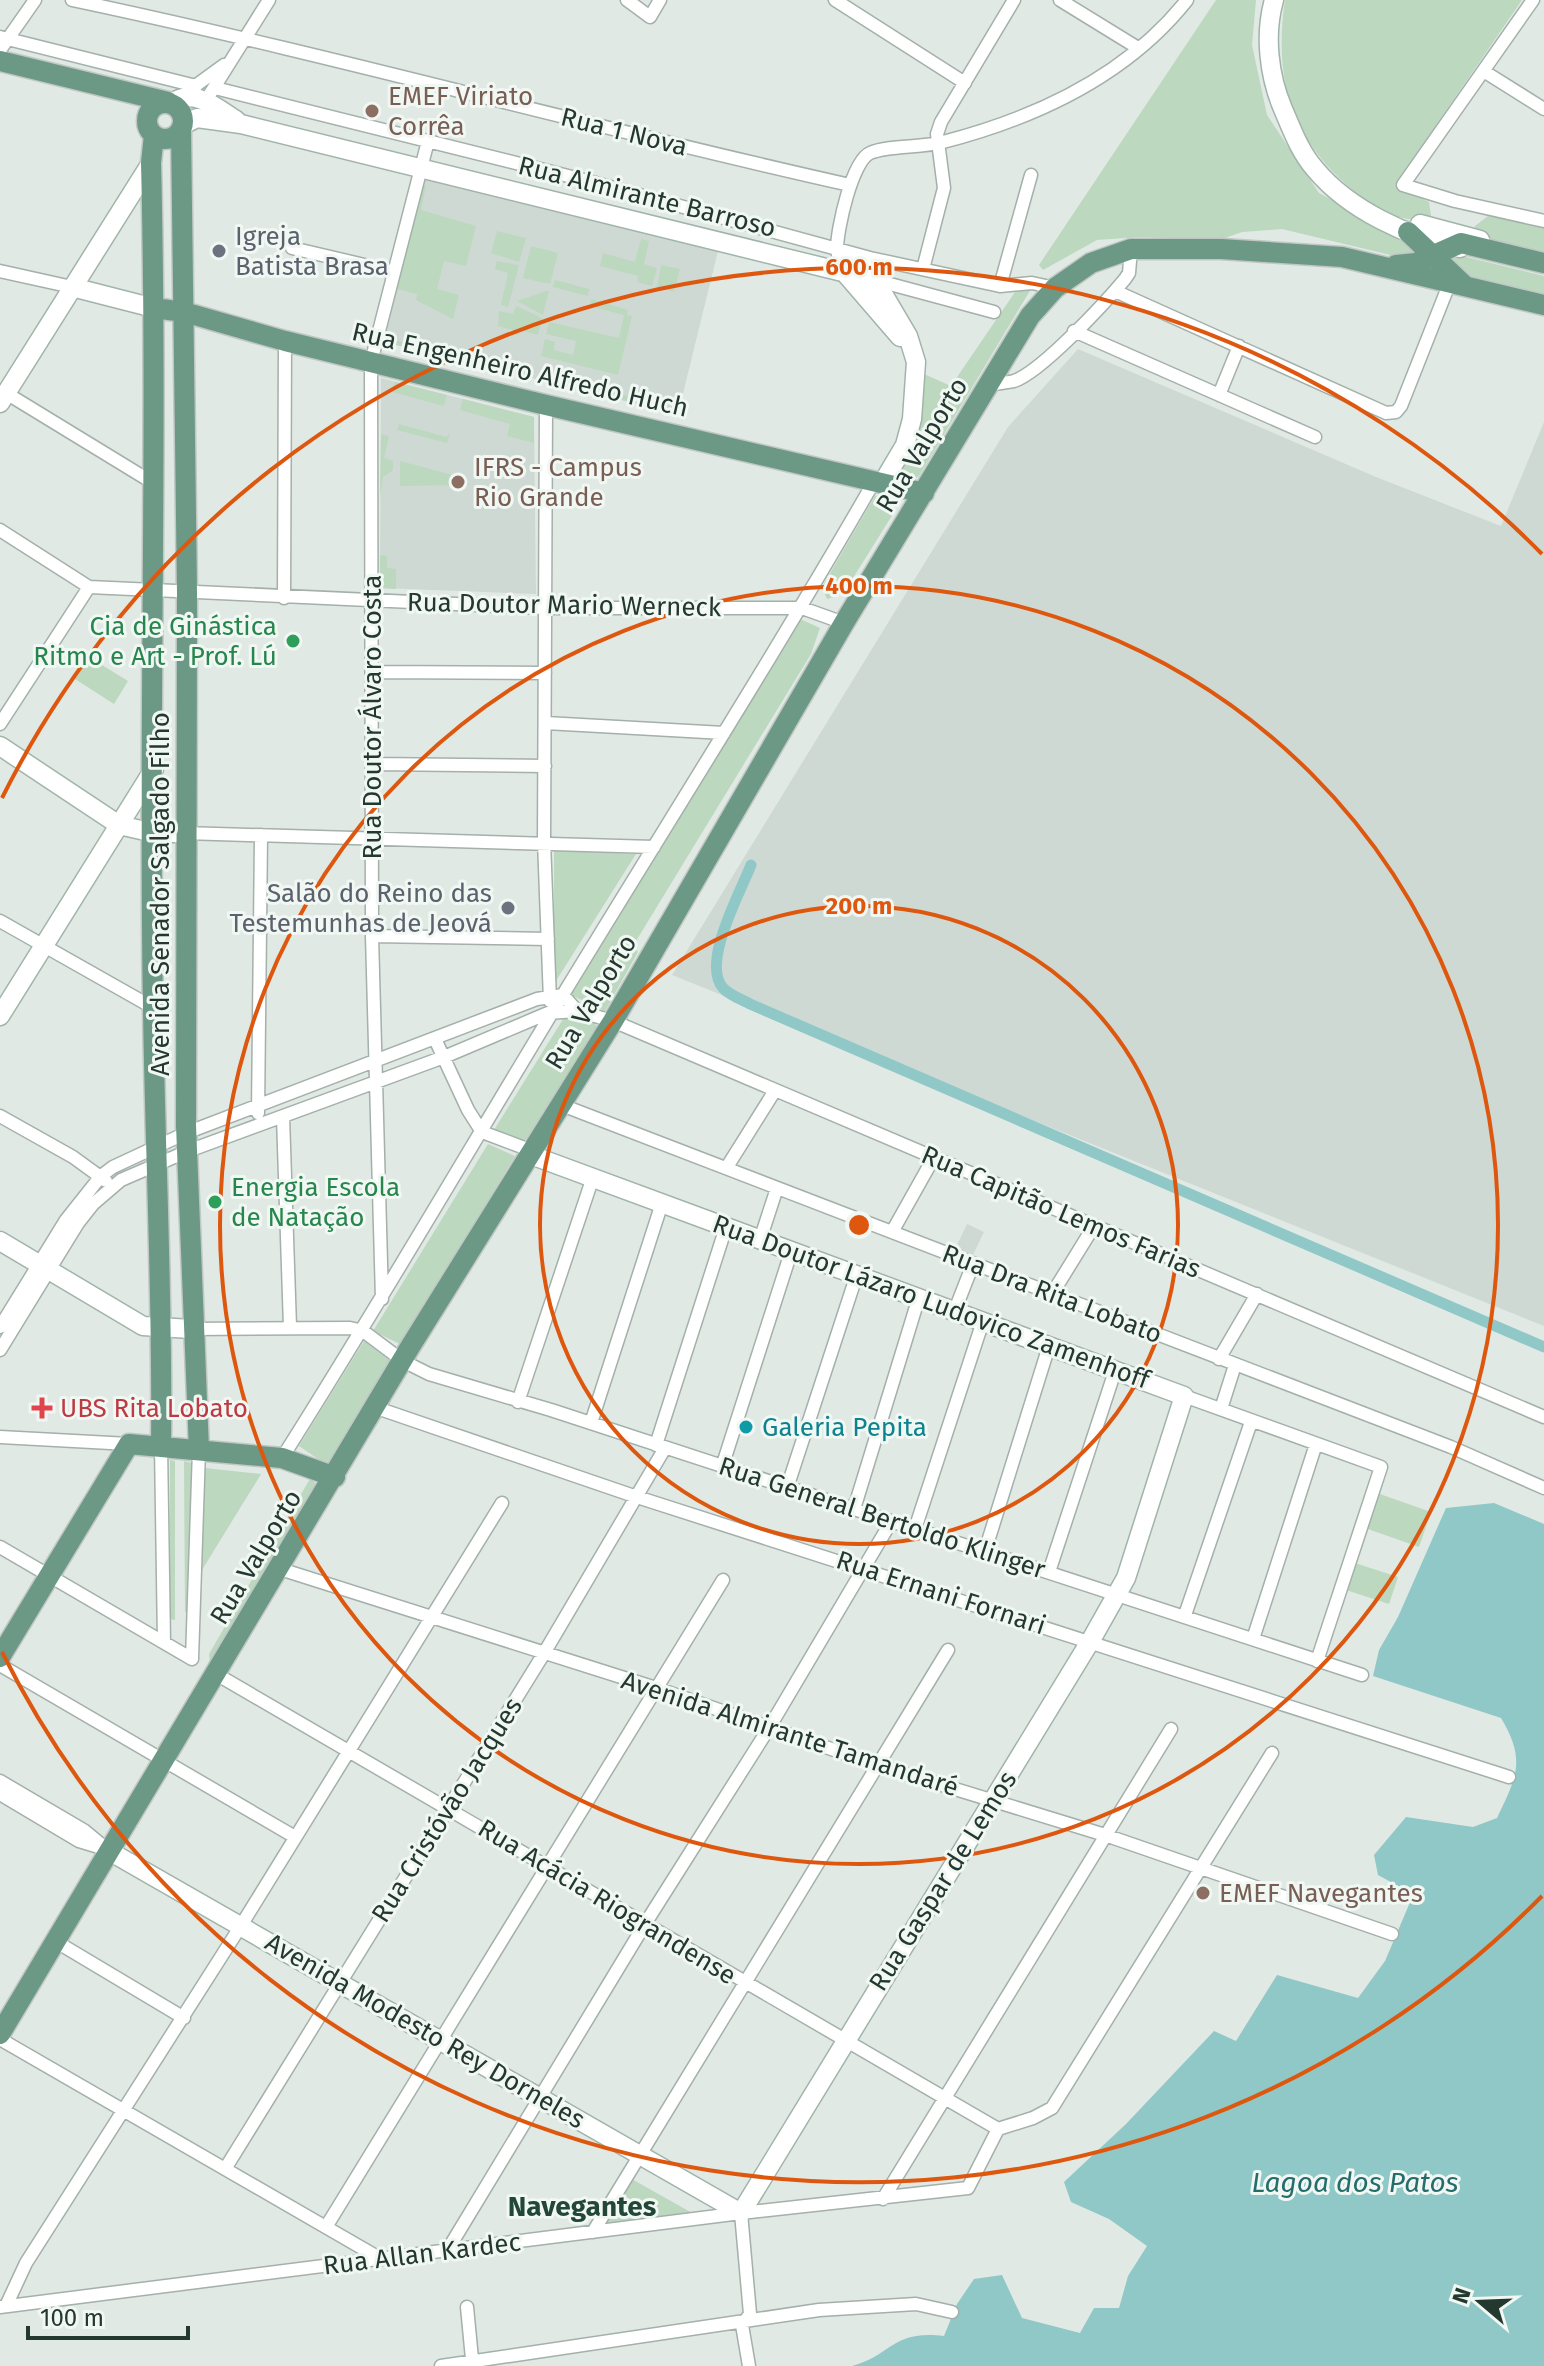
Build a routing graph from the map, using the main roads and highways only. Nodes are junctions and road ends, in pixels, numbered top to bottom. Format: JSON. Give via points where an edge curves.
{"nodes":[{"id":1,"x":0,"y":61,"type":"edge"},
{"id":2,"x":119,"y":93,"type":"junction"},
{"id":3,"x":189,"y":106,"type":"junction"},
{"id":4,"x":150,"y":126,"type":"junction"},
{"id":5,"x":1408,"y":232,"type":"road end"},
{"id":6,"x":1442,"y":250,"type":"junction"},
{"id":7,"x":1544,"y":260,"type":"edge"},
{"id":8,"x":1380,"y":265,"type":"junction"},
{"id":9,"x":1458,"y":283,"type":"junction"},
{"id":10,"x":1544,"y":305,"type":"edge"},
{"id":11,"x":154,"y":308,"type":"junction"},
{"id":12,"x":184,"y":312,"type":"junction"},
{"id":13,"x":924,"y":493,"type":"junction"},
{"id":14,"x":161,"y":1446,"type":"junction"},
{"id":15,"x":199,"y":1450,"type":"junction"},
{"id":16,"x":335,"y":1477,"type":"junction"},
{"id":17,"x":0,"y":1657,"type":"edge"},
{"id":18,"x":0,"y":2037,"type":"edge"}],
"edges":[{"from":1,"to":2,"type":"main road","name":"Rua Almirante Barroso"},
{"from":2,"to":3,"type":"main road","name":"Rua Almirante Barroso"},
{"from":2,"to":4,"type":"main road","name":"Rua Almirante Barroso"},
{"from":3,"to":4,"type":"main road","via":[[155,105]]},
{"from":3,"to":4,"type":"main road","via":[[169,139]]},
{"from":3,"to":12,"type":"main road","name":"Avenida Senador Salgado Filho","via":[[182,174]]},
{"from":4,"to":11,"type":"main road","name":"Avenida Senador Salgado Filho"},
{"from":5,"to":6,"type":"main road"},
{"from":6,"to":7,"type":"main road","via":[[1468,243]]},
{"from":6,"to":8,"type":"main road","via":[[1416,263]]},
{"from":6,"to":9,"type":"main road"},
{"from":8,"to":9,"type":"main road","name":"Rua Valporto"},
{"from":8,"to":13,"type":"main road","name":"Rua Valporto","via":[[1342,257],[1221,249],[1131,249],[1091,263],[1055,288],[1030,316]]},
{"from":9,"to":10,"type":"main road","name":"Rua Valporto"},
{"from":11,"to":12,"type":"main road","name":"Rua Engenheiro Alfredo Huch"},
{"from":11,"to":14,"type":"main road","name":"Avenida Senador Salgado Filho","via":[[152,1007]]},
{"from":12,"to":13,"type":"main road","name":"Rua Engenheiro Alfredo Huch","via":[[546,405]]},
{"from":12,"to":15,"type":"main road","name":"Avenida Senador Salgado Filho","via":[[187,1142]]},
{"from":13,"to":16,"type":"main road","name":"Rua Valporto","via":[[613,1021]]},
{"from":14,"to":15,"type":"main road"},
{"from":14,"to":17,"type":"main road","via":[[129,1444]]},
{"from":15,"to":16,"type":"main road","via":[[282,1458]]},
{"from":16,"to":18,"type":"main road","name":"Rua Valporto"}]}
